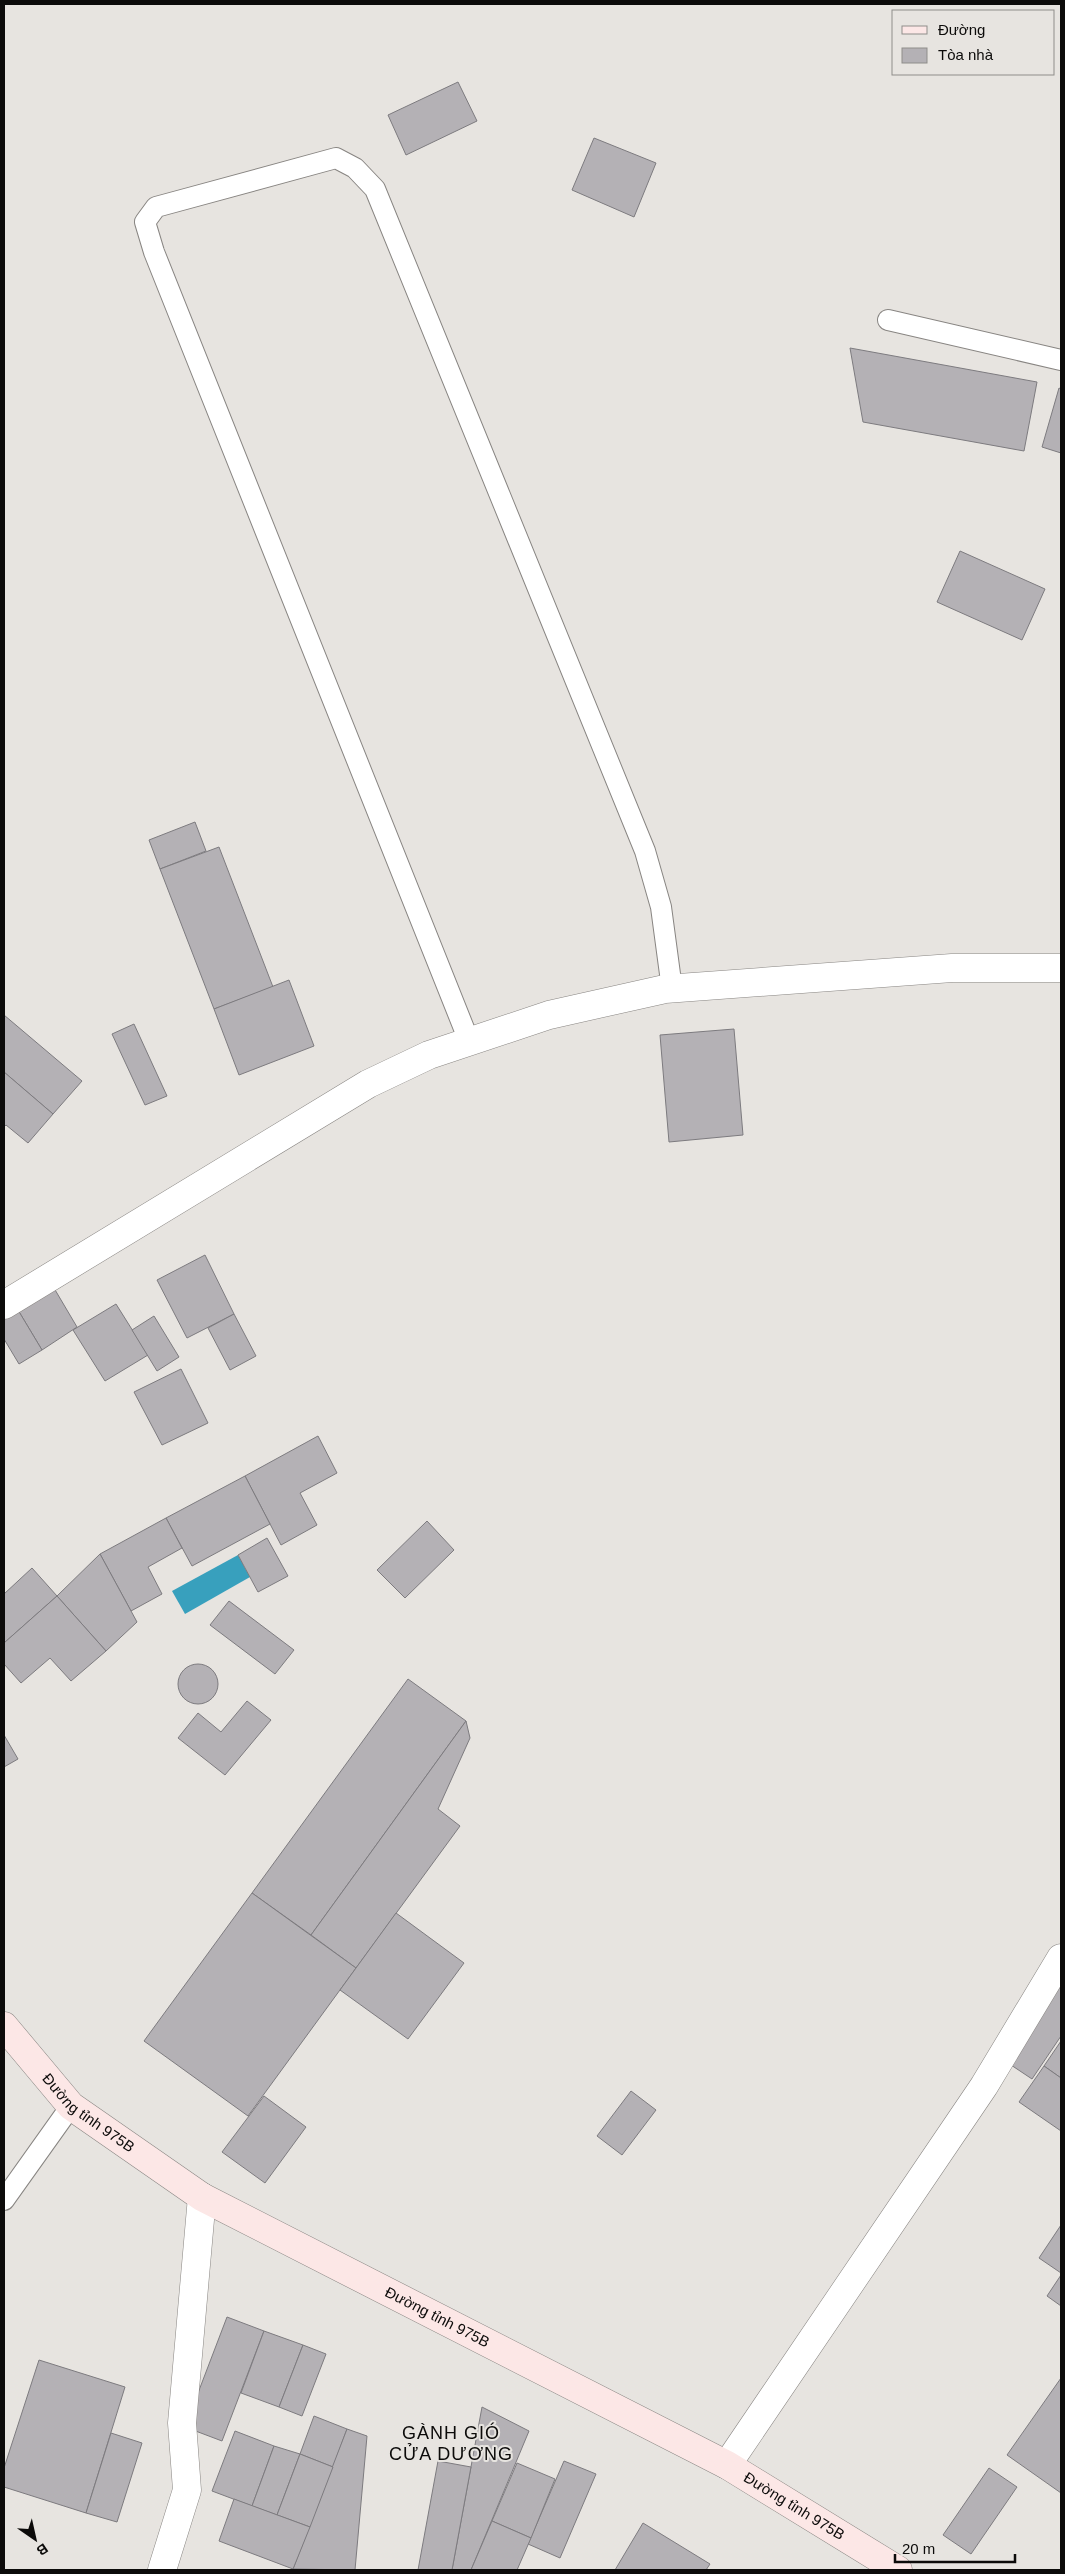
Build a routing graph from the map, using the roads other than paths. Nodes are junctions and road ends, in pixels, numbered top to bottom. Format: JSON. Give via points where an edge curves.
{"nodes":[{"id":1,"x":888,"y":320,"type":"dead end"},
{"id":2,"x":1061,"y":360,"type":"edge"},
{"id":3,"x":1061,"y":968,"type":"edge"},
{"id":4,"x":672,"y":989,"type":"junction"},
{"id":5,"x":470,"y":1041,"type":"junction"},
{"id":6,"x":4,"y":1305,"type":"edge"},
{"id":7,"x":1061,"y":1958,"type":"edge"},
{"id":8,"x":4,"y":2026,"type":"edge"},
{"id":9,"x":71,"y":2106,"type":"junction"},
{"id":10,"x":202,"y":2197,"type":"junction"},
{"id":11,"x":4,"y":2200,"type":"edge"},
{"id":12,"x":727,"y":2465,"type":"junction"},
{"id":13,"x":162,"y":2570,"type":"edge"},
{"id":14,"x":898,"y":2570,"type":"edge"}],
"edges":[{"from":1,"to":2,"type":"lane"},
{"from":3,"to":4,"type":"street","via":[[952,968]]},
{"from":4,"to":5,"type":"street","via":[[549,1015]]},
{"from":4,"to":5,"type":"lane","via":[[661,907],[645,850],[375,189],[355,168],[336,158],[156,207],[145,222],[154,252]]},
{"from":5,"to":6,"type":"street","via":[[429,1055],[368,1084]]},
{"from":7,"to":12,"type":"street","via":[[984,2086]]},
{"from":8,"to":9,"type":"main road","name":"Đường tỉnh 975B"},
{"from":9,"to":10,"type":"main road","name":"Đường tỉnh 975B"},
{"from":9,"to":11,"type":"lane"},
{"from":10,"to":12,"type":"main road","name":"Đường tỉnh 975B"},
{"from":10,"to":13,"type":"street","via":[[182,2424],[187,2490]]},
{"from":12,"to":14,"type":"main road","name":"Đường tỉnh 975B"}]}
